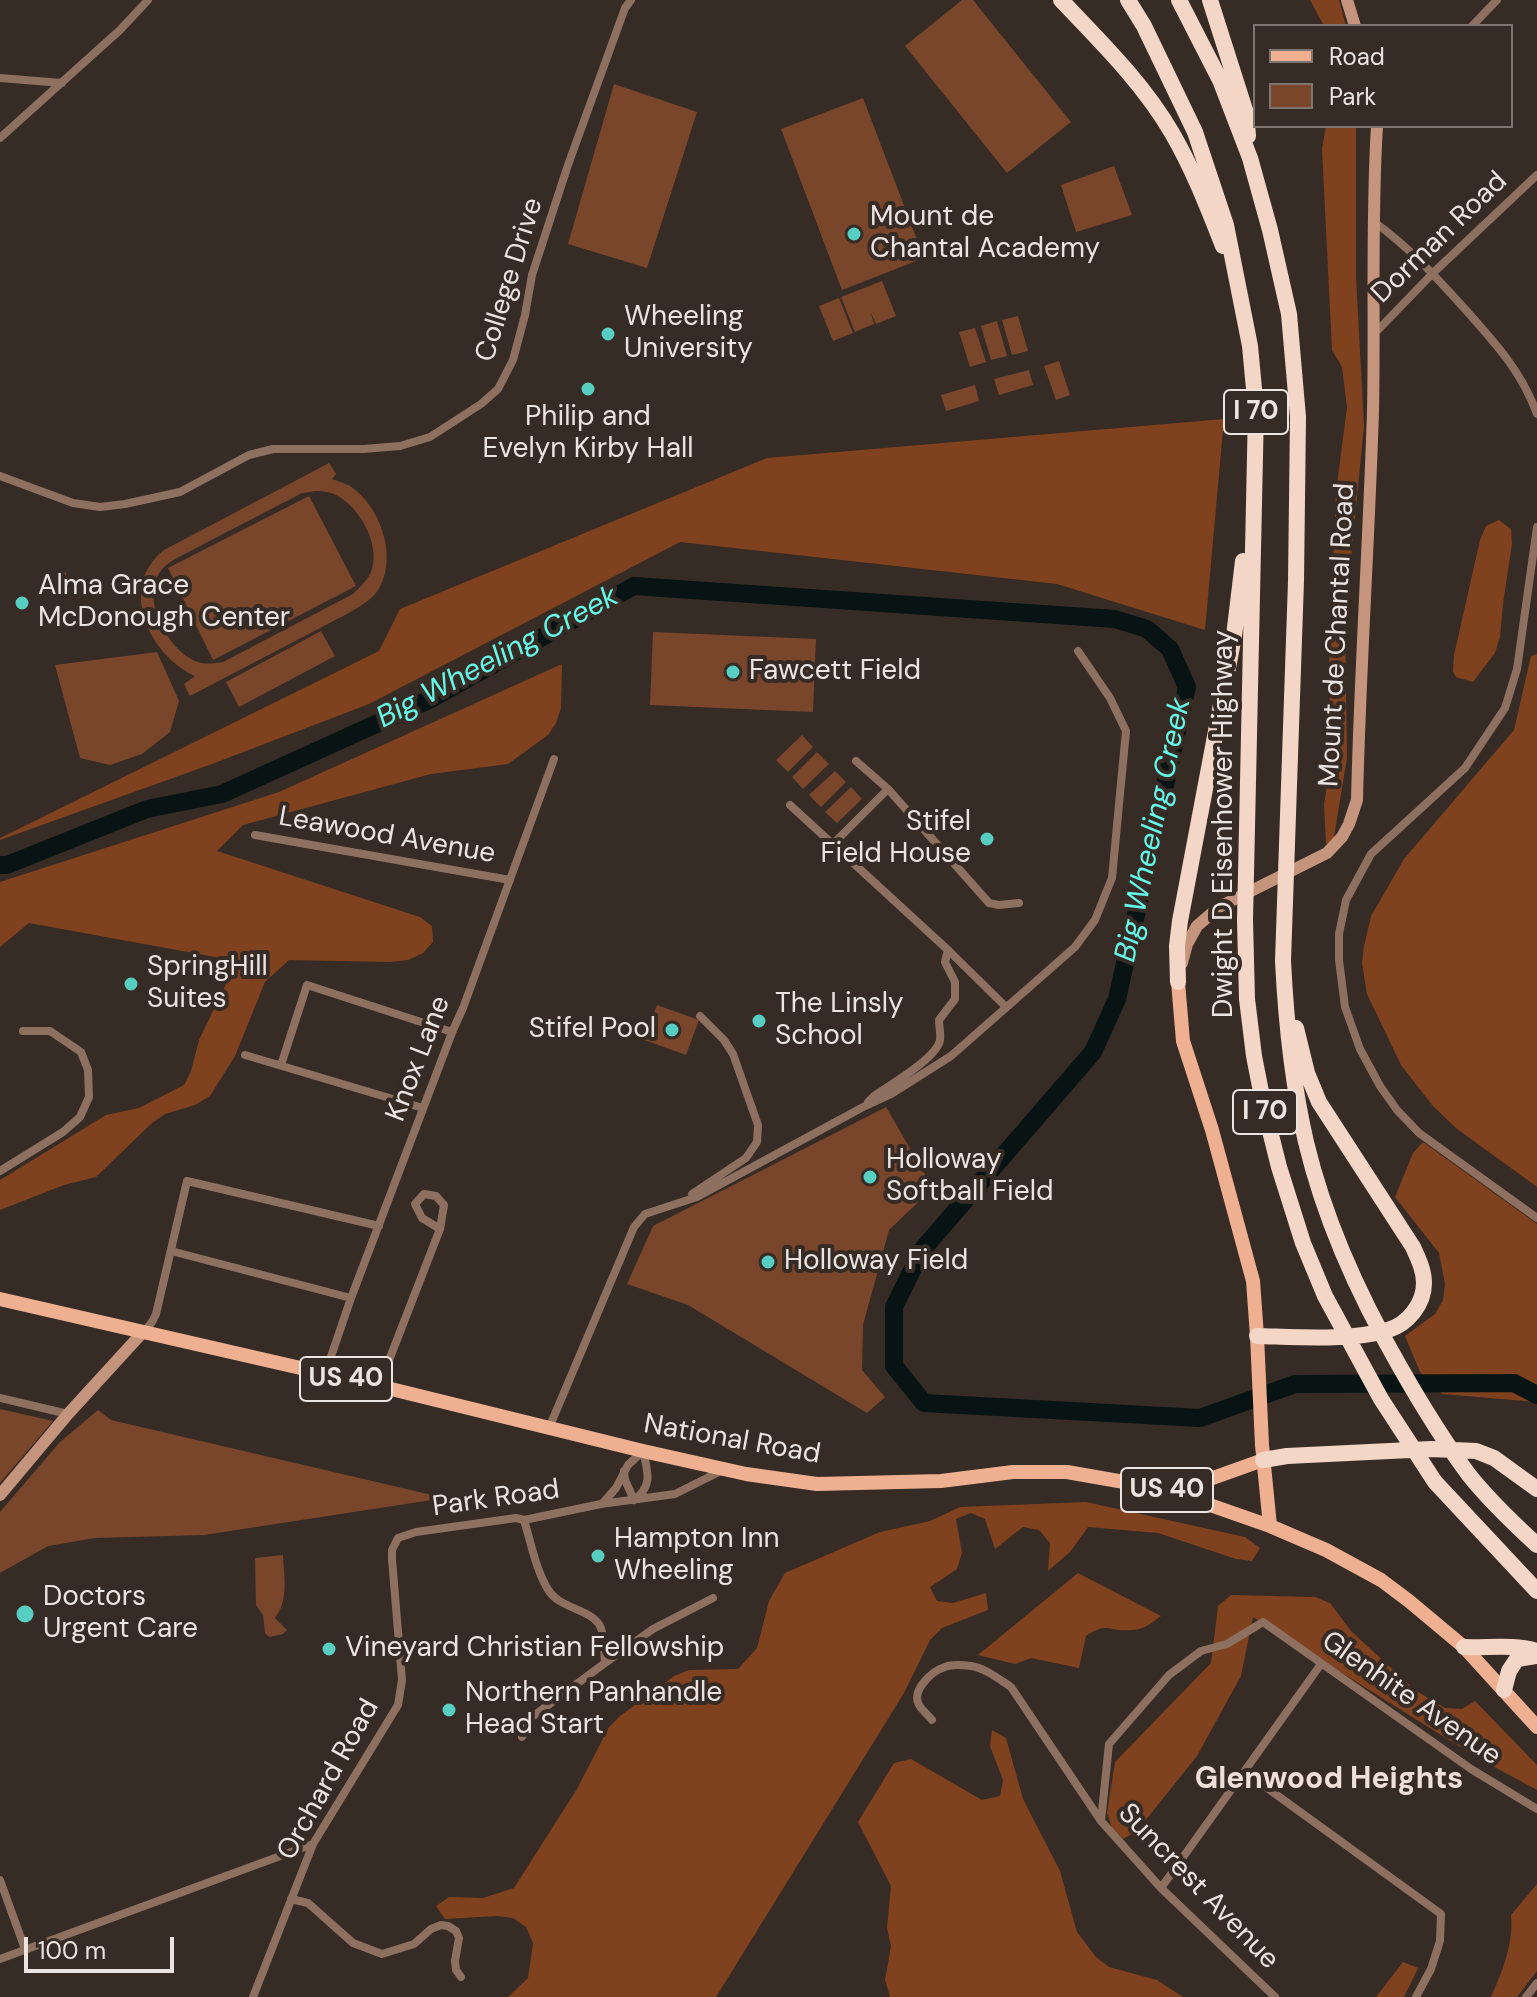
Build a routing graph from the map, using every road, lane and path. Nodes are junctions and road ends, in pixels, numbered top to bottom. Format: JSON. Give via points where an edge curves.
{"nodes":[{"id":1,"x":148,"y":0,"type":"edge"},
{"id":2,"x":631,"y":0,"type":"edge"},
{"id":3,"x":1061,"y":0,"type":"edge"},
{"id":4,"x":1128,"y":0,"type":"edge"},
{"id":5,"x":1179,"y":0,"type":"edge"},
{"id":6,"x":1210,"y":0,"type":"edge"},
{"id":7,"x":1347,"y":0,"type":"edge"},
{"id":8,"x":1497,"y":0,"type":"edge"},
{"id":9,"x":1354,"y":24,"type":"edge"},
{"id":10,"x":1474,"y":24,"type":"edge"},
{"id":11,"x":0,"y":78,"type":"edge"},
{"id":12,"x":62,"y":83,"type":"junction"},
{"id":13,"x":1377,"y":128,"type":"edge"},
{"id":14,"x":0,"y":138,"type":"edge"},
{"id":15,"x":1250,"y":158,"type":"junction"},
{"id":16,"x":1537,"y":175,"type":"edge"},
{"id":17,"x":1374,"y":222,"type":"junction"},
{"id":18,"x":1433,"y":273,"type":"junction"},
{"id":19,"x":1239,"y":288,"type":"junction"},
{"id":20,"x":1375,"y":333,"type":"junction"},
{"id":21,"x":1537,"y":414,"type":"edge"},
{"id":22,"x":1255,"y":472,"type":"junction"},
{"id":23,"x":0,"y":476,"type":"edge"},
{"id":24,"x":1537,"y":527,"type":"edge"},
{"id":25,"x":1078,"y":651,"type":"dead end"},
{"id":26,"x":554,"y":759,"type":"dead end"},
{"id":27,"x":856,"y":761,"type":"dead end"},
{"id":28,"x":888,"y":789,"type":"junction"},
{"id":29,"x":790,"y":805,"type":"dead end"},
{"id":30,"x":255,"y":835,"type":"dead end"},
{"id":31,"x":833,"y":844,"type":"junction"},
{"id":32,"x":510,"y":880,"type":"junction"},
{"id":33,"x":1019,"y":903,"type":"dead end"},
{"id":34,"x":1285,"y":927,"type":"junction"},
{"id":35,"x":948,"y":950,"type":"junction"},
{"id":36,"x":1178,"y":982,"type":"junction"},
{"id":37,"x":1006,"y":1007,"type":"junction"},
{"id":38,"x":700,"y":1016,"type":"dead end"},
{"id":39,"x":23,"y":1031,"type":"dead end"},
{"id":40,"x":452,"y":1032,"type":"junction"},
{"id":41,"x":245,"y":1055,"type":"dead end"},
{"id":42,"x":281,"y":1065,"type":"junction"},
{"id":43,"x":865,"y":1106,"type":"junction"},
{"id":44,"x":423,"y":1108,"type":"junction"},
{"id":45,"x":0,"y":1171,"type":"edge"},
{"id":46,"x":680,"y":1203,"type":"junction"},
{"id":47,"x":1537,"y":1218,"type":"edge"},
{"id":48,"x":379,"y":1226,"type":"junction"},
{"id":49,"x":440,"y":1229,"type":"junction"},
{"id":50,"x":171,"y":1251,"type":"junction"},
{"id":51,"x":351,"y":1298,"type":"junction"},
{"id":52,"x":0,"y":1299,"type":"edge"},
{"id":53,"x":143,"y":1332,"type":"junction"},
{"id":54,"x":1258,"y":1345,"type":"junction"},
{"id":55,"x":325,"y":1374,"type":"junction"},
{"id":56,"x":379,"y":1386,"type":"junction"},
{"id":57,"x":0,"y":1398,"type":"edge"},
{"id":58,"x":68,"y":1414,"type":"junction"},
{"id":59,"x":548,"y":1429,"type":"junction"},
{"id":60,"x":643,"y":1451,"type":"junction"},
{"id":61,"x":1263,"y":1452,"type":"junction"},
{"id":62,"x":624,"y":1470,"type":"junction"},
{"id":63,"x":724,"y":1470,"type":"junction"},
{"id":64,"x":1164,"y":1489,"type":"junction"},
{"id":65,"x":1537,"y":1489,"type":"edge"},
{"id":66,"x":0,"y":1495,"type":"edge"},
{"id":67,"x":634,"y":1500,"type":"junction"},
{"id":68,"x":601,"y":1504,"type":"junction"},
{"id":69,"x":524,"y":1520,"type":"junction"},
{"id":70,"x":1270,"y":1526,"type":"junction"},
{"id":71,"x":398,"y":1538,"type":"joint"},
{"id":72,"x":1537,"y":1545,"type":"edge"},
{"id":73,"x":1537,"y":1591,"type":"edge"},
{"id":74,"x":713,"y":1598,"type":"dead end"},
{"id":75,"x":1464,"y":1647,"type":"junction"},
{"id":76,"x":1537,"y":1654,"type":"edge"},
{"id":77,"x":605,"y":1663,"type":"junction"},
{"id":78,"x":1321,"y":1664,"type":"junction"},
{"id":79,"x":1504,"y":1690,"type":"junction"},
{"id":80,"x":932,"y":1720,"type":"dead end"},
{"id":81,"x":1537,"y":1727,"type":"edge"},
{"id":82,"x":522,"y":1737,"type":"dead end"},
{"id":83,"x":1245,"y":1772,"type":"junction"},
{"id":84,"x":1537,"y":1809,"type":"edge"},
{"id":85,"x":1101,"y":1821,"type":"junction"},
{"id":86,"x":313,"y":1844,"type":"junction"},
{"id":87,"x":0,"y":1880,"type":"edge"},
{"id":88,"x":1161,"y":1888,"type":"junction"},
{"id":89,"x":291,"y":1899,"type":"junction"},
{"id":90,"x":25,"y":1949,"type":"junction"},
{"id":91,"x":0,"y":1959,"type":"edge"},
{"id":92,"x":461,"y":1977,"type":"dead end"},
{"id":93,"x":1537,"y":1983,"type":"edge"},
{"id":94,"x":254,"y":1997,"type":"edge"},
{"id":95,"x":1275,"y":1997,"type":"edge"},
{"id":96,"x":1416,"y":1997,"type":"edge"},
{"id":97,"x":1526,"y":1997,"type":"edge"}],
"edges":[{"from":1,"to":12,"type":"street"},
{"from":2,"to":23,"type":"street","name":"College Drive","via":[[537,259],[513,360],[498,389],[481,404],[430,437],[400,446],[273,449],[249,455],[180,492],[125,504],[73,503]]},
{"from":3,"to":19,"type":"highway","via":[[1112,54],[1172,132]]},
{"from":4,"to":19,"type":"highway","name":"Dwight D Eisenhower Highway","number":"I 70","via":[[1195,132],[1226,225]]},
{"from":5,"to":15,"type":"highway","name":"Dwight D Eisenhower Highway","number":"I 70","via":[[1220,80]]},
{"from":6,"to":15,"type":"highway","via":[[1246,113]]},
{"from":7,"to":9,"type":"street"},
{"from":8,"to":10,"type":"street"},
{"from":11,"to":12,"type":"street"},
{"from":12,"to":14,"type":"street"},
{"from":13,"to":17,"type":"street","name":"Mount de Chantal Road"},
{"from":15,"to":34,"type":"highway","name":"Dwight D Eisenhower Highway","number":"I 70","via":[[1289,314],[1298,417]]},
{"from":16,"to":18,"type":"street","name":"Dorman Road"},
{"from":17,"to":18,"type":"street"},
{"from":17,"to":20,"type":"street","name":"Mount de Chantal Road"},
{"from":18,"to":20,"type":"street","name":"Dorman Road"},
{"from":18,"to":21,"type":"street","via":[[1504,353]]},
{"from":19,"to":22,"type":"highway","name":"Dwight D Eisenhower Highway","number":"I 70","via":[[1256,410]]},
{"from":20,"to":36,"type":"street","name":"Mount de Chantal Road","via":[[1357,800],[1342,837],[1327,853],[1219,907],[1197,926]]},
{"from":22,"to":36,"type":"highway","via":[[1234,636],[1180,921]]},
{"from":22,"to":73,"type":"highway","name":"Dwight D Eisenhower Highway","number":"I 70","via":[[1245,848],[1247,999],[1279,1167],[1325,1296],[1381,1399],[1435,1482]]},
{"from":24,"to":47,"type":"street","via":[[1517,669],[1505,708],[1465,768],[1371,854],[1346,900],[1339,960],[1345,1007],[1360,1049],[1397,1110],[1419,1133]]},
{"from":25,"to":37,"type":"street","via":[[1126,731],[1112,878],[1095,920],[1075,947]]},
{"from":26,"to":32,"type":"street","name":"Knox Lane"},
{"from":27,"to":28,"type":"street"},
{"from":28,"to":31,"type":"street"},
{"from":28,"to":33,"type":"street","via":[[989,903]]},
{"from":29,"to":31,"type":"street"},
{"from":30,"to":32,"type":"street","name":"Leawood Avenue"},
{"from":31,"to":35,"type":"street"},
{"from":32,"to":40,"type":"street","name":"Knox Lane"},
{"from":34,"to":54,"type":"highway","via":[[1296,1028],[1307,1073],[1319,1102],[1413,1247],[1424,1281],[1414,1312],[1390,1329]]},
{"from":34,"to":72,"type":"highway","name":"Dwight D Eisenhower Highway","number":"I 70","via":[[1286,1019],[1301,1118],[1339,1246],[1431,1423],[1471,1477]]},
{"from":35,"to":37,"type":"street"},
{"from":35,"to":43,"type":"street","via":[[945,962],[955,982],[955,999],[939,1020],[938,1047]]},
{"from":36,"to":54,"type":"main road","name":"Mount de Chantal Road","via":[[1183,1041],[1253,1281]]},
{"from":37,"to":43,"type":"street","via":[[951,1056]]},
{"from":38,"to":46,"type":"street","via":[[733,1054],[758,1125],[757,1142],[746,1158]]},
{"from":39,"to":45,"type":"street","via":[[50,1031],[81,1052],[89,1097],[80,1117],[63,1132]]},
{"from":40,"to":42,"type":"street","via":[[307,985]]},
{"from":40,"to":44,"type":"street","name":"Knox Lane"},
{"from":41,"to":42,"type":"street"},
{"from":42,"to":44,"type":"street"},
{"from":43,"to":46,"type":"street"},
{"from":44,"to":48,"type":"street","name":"Knox Lane"},
{"from":46,"to":59,"type":"street","via":[[645,1214],[634,1227]]},
{"from":48,"to":50,"type":"street","via":[[187,1181]]},
{"from":48,"to":51,"type":"street","name":"Knox Lane"},
{"from":49,"to":49,"type":"street","via":[[444,1205],[436,1196],[424,1194],[415,1204],[422,1218]]},
{"from":49,"to":56,"type":"street"},
{"from":50,"to":51,"type":"street"},
{"from":50,"to":53,"type":"street","via":[[156,1314]]},
{"from":51,"to":55,"type":"street","name":"Knox Lane"},
{"from":52,"to":53,"type":"main road","name":"National Road","number":"US 40"},
{"from":53,"to":55,"type":"main road","name":"National Road","number":"US 40"},
{"from":53,"to":58,"type":"street"},
{"from":54,"to":61,"type":"main road","name":"Mount de Chantal Road"},
{"from":55,"to":56,"type":"main road","name":"National Road","number":"US 40"},
{"from":56,"to":59,"type":"main road","name":"National Road","number":"US 40"},
{"from":57,"to":58,"type":"street"},
{"from":58,"to":66,"type":"street"},
{"from":59,"to":60,"type":"main road","name":"National Road","number":"US 40"},
{"from":60,"to":62,"type":"street","name":"Park Road"},
{"from":60,"to":63,"type":"main road","name":"National Road","number":"US 40"},
{"from":60,"to":67,"type":"street","via":[[648,1476]]},
{"from":61,"to":64,"type":"main road","via":[[1210,1479]]},
{"from":61,"to":65,"type":"highway","via":[[1287,1456],[1476,1451]]},
{"from":61,"to":70,"type":"main road","name":"Mount de Chantal Road"},
{"from":62,"to":67,"type":"street"},
{"from":62,"to":68,"type":"street","name":"Park Road"},
{"from":63,"to":64,"type":"main road","name":"National Road","number":"US 40","via":[[809,1484],[1067,1472]]},
{"from":63,"to":67,"type":"street","name":"Park Road","via":[[675,1494]]},
{"from":64,"to":70,"type":"main road","name":"National Road","number":"US 40"},
{"from":67,"to":68,"type":"street","name":"Park Road"},
{"from":68,"to":69,"type":"street","name":"Park Road"},
{"from":69,"to":71,"type":"street","name":"Park Road"},
{"from":69,"to":77,"type":"street","via":[[550,1593],[598,1622]]},
{"from":70,"to":75,"type":"main road","name":"National Road","number":"US 40","via":[[1381,1580]]},
{"from":71,"to":86,"type":"street","name":"Orchard Road","via":[[392,1550],[402,1680],[398,1705]]},
{"from":74,"to":77,"type":"street","via":[[653,1629]]},
{"from":75,"to":76,"type":"highway","via":[[1510,1647]]},
{"from":75,"to":79,"type":"main road","name":"National Road","number":"US 40"},
{"from":76,"to":79,"type":"highway","via":[[1517,1659]]},
{"from":77,"to":82,"type":"street","via":[[528,1720]]},
{"from":78,"to":83,"type":"street"},
{"from":78,"to":84,"type":"street","name":"Glenhite Avenue"},
{"from":78,"to":85,"type":"street","name":"Glenhite Avenue","via":[[1263,1622],[1227,1644],[1201,1651],[1169,1675],[1109,1744]]},
{"from":79,"to":81,"type":"main road","name":"National Road","number":"US 40"},
{"from":80,"to":85,"type":"street","name":"Suncrest Avenue","via":[[917,1696],[934,1672],[948,1665],[992,1674],[1011,1687]]},
{"from":83,"to":88,"type":"street"},
{"from":83,"to":96,"type":"street","via":[[1441,1914],[1440,1941]]},
{"from":85,"to":88,"type":"street","name":"Suncrest Avenue"},
{"from":86,"to":89,"type":"street","name":"Orchard Road"},
{"from":86,"to":90,"type":"street"},
{"from":87,"to":90,"type":"street"},
{"from":88,"to":95,"type":"street","name":"Suncrest Avenue"},
{"from":89,"to":92,"type":"street","name":"Orchard Road","via":[[308,1903],[353,1943],[382,1954],[448,1926],[459,1938],[455,1961]]},
{"from":89,"to":94,"type":"street","name":"Orchard Road"},
{"from":90,"to":91,"type":"street"},
{"from":93,"to":97,"type":"street"}]}
